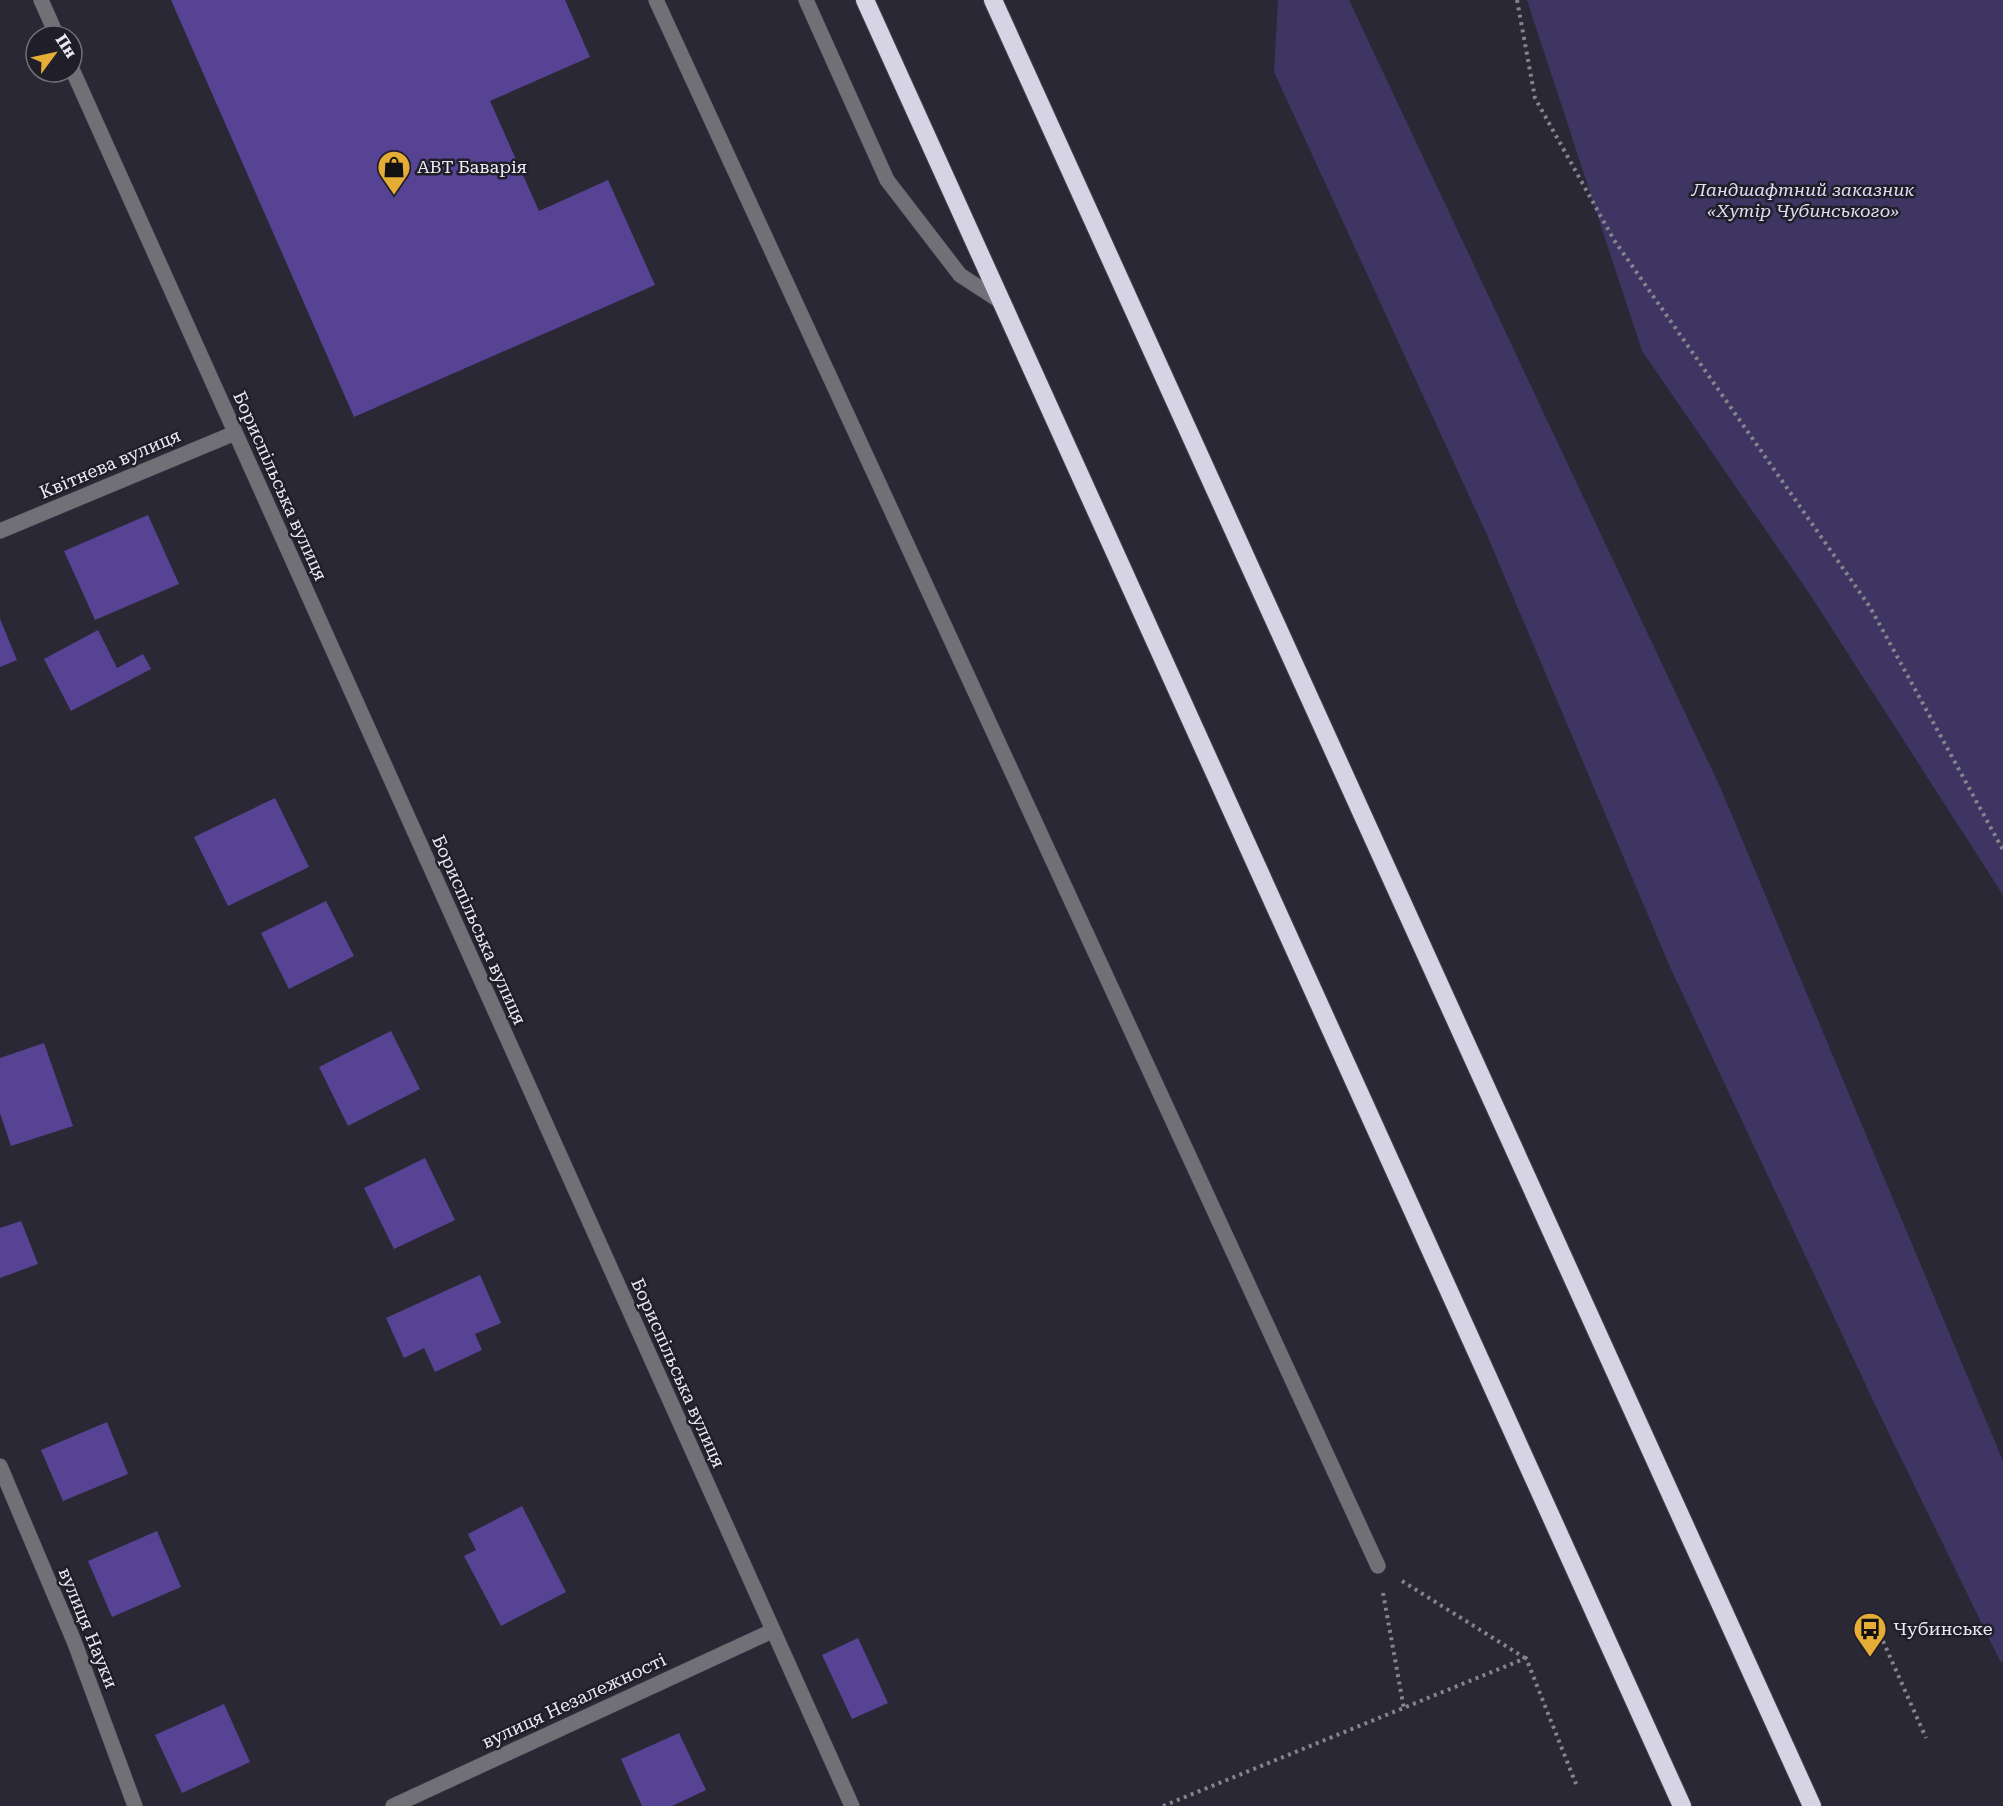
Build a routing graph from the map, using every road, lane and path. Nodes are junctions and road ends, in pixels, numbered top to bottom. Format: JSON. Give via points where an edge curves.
{"nodes":[{"id":1,"x":41,"y":0,"type":"edge"},
{"id":2,"x":656,"y":0,"type":"edge"},
{"id":3,"x":806,"y":0,"type":"edge"},
{"id":4,"x":865,"y":0,"type":"edge"},
{"id":5,"x":993,"y":0,"type":"edge"},
{"id":6,"x":1517,"y":0,"type":"edge"},
{"id":7,"x":52,"y":24,"type":"edge"},
{"id":8,"x":79,"y":84,"type":"edge"},
{"id":9,"x":1000,"y":301,"type":"junction"},
{"id":10,"x":235,"y":433,"type":"junction"},
{"id":11,"x":0,"y":531,"type":"edge"},
{"id":12,"x":2003,"y":850,"type":"edge"},
{"id":13,"x":0,"y":1466,"type":"edge"},
{"id":14,"x":1378,"y":1566,"type":"junction"},
{"id":15,"x":772,"y":1631,"type":"junction"},
{"id":16,"x":1883,"y":1641,"type":"dead end"},
{"id":17,"x":1526,"y":1658,"type":"junction"},
{"id":18,"x":1404,"y":1708,"type":"junction"},
{"id":19,"x":1926,"y":1738,"type":"dead end"},
{"id":20,"x":1576,"y":1784,"type":"dead end"},
{"id":21,"x":135,"y":1806,"type":"edge"},
{"id":22,"x":393,"y":1806,"type":"edge"},
{"id":23,"x":852,"y":1806,"type":"edge"},
{"id":24,"x":1163,"y":1806,"type":"edge"},
{"id":25,"x":1682,"y":1806,"type":"edge"},
{"id":26,"x":1812,"y":1806,"type":"edge"}],
"edges":[{"from":1,"to":7,"type":"street"},
{"from":2,"to":14,"type":"street"},
{"from":3,"to":9,"type":"street","via":[[887,180],[960,274]]},
{"from":4,"to":9,"type":"highway"},
{"from":5,"to":26,"type":"highway"},
{"from":6,"to":12,"type":"path","via":[[1535,98],[1614,240],[1870,607]]},
{"from":8,"to":10,"type":"street","name":"Бориспільська вулиця"},
{"from":9,"to":25,"type":"highway"},
{"from":10,"to":11,"type":"street","name":"Квітнева вулиця"},
{"from":10,"to":15,"type":"street","name":"Бориспільська вулиця"},
{"from":13,"to":21,"type":"street","name":"вулиця Науки","via":[[74,1641]]},
{"from":14,"to":17,"type":"path"},
{"from":14,"to":18,"type":"path"},
{"from":15,"to":22,"type":"street","name":"вулиця Незалежності"},
{"from":15,"to":23,"type":"street","name":"Бориспільська вулиця"},
{"from":16,"to":19,"type":"path"},
{"from":17,"to":18,"type":"path"},
{"from":17,"to":20,"type":"path"},
{"from":18,"to":24,"type":"path"}]}
